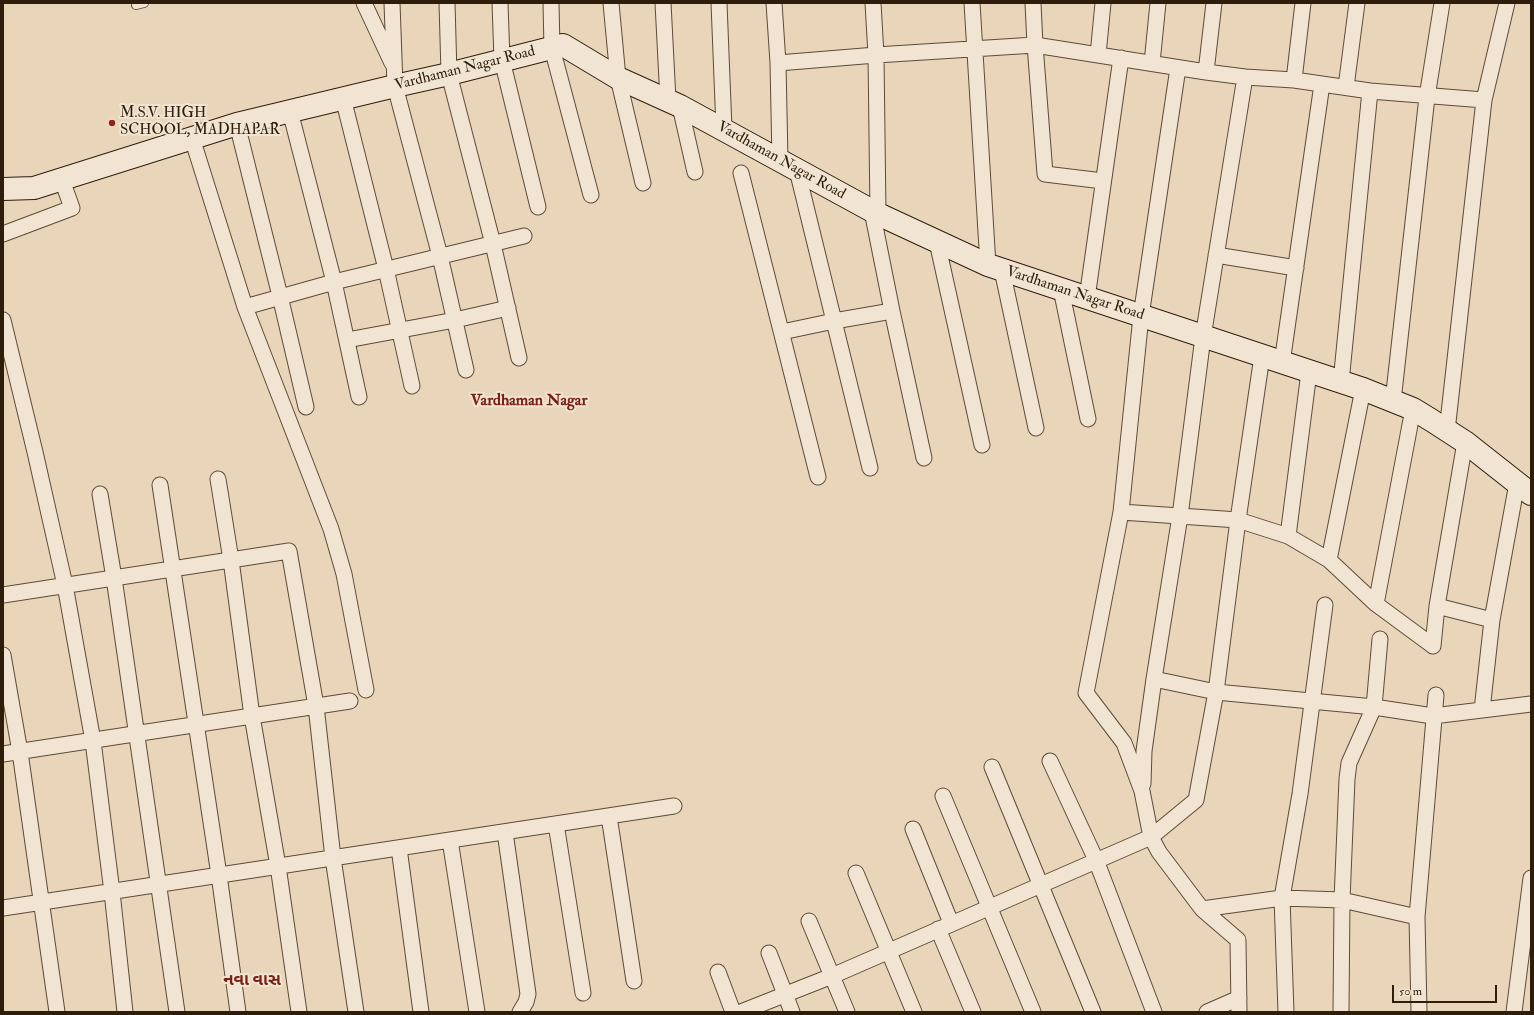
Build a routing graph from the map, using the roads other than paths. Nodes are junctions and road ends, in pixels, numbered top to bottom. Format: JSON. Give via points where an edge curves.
{"nodes":[{"id":1,"x":364,"y":3,"type":"edge"},
{"id":2,"x":392,"y":3,"type":"edge"},
{"id":3,"x":447,"y":3,"type":"edge"},
{"id":4,"x":500,"y":3,"type":"edge"},
{"id":5,"x":551,"y":3,"type":"edge"},
{"id":6,"x":611,"y":3,"type":"edge"},
{"id":7,"x":663,"y":3,"type":"edge"},
{"id":8,"x":719,"y":3,"type":"edge"},
{"id":9,"x":774,"y":3,"type":"edge"},
{"id":10,"x":873,"y":3,"type":"edge"},
{"id":11,"x":972,"y":3,"type":"edge"},
{"id":12,"x":1033,"y":3,"type":"edge"},
{"id":13,"x":1103,"y":3,"type":"edge"},
{"id":14,"x":1158,"y":3,"type":"edge"},
{"id":15,"x":1214,"y":3,"type":"edge"},
{"id":16,"x":1303,"y":3,"type":"edge"},
{"id":17,"x":1357,"y":3,"type":"edge"},
{"id":18,"x":1442,"y":3,"type":"edge"},
{"id":19,"x":1507,"y":3,"type":"edge"},
{"id":20,"x":1035,"y":45,"type":"junction"},
{"id":21,"x":552,"y":48,"type":"junction"},
{"id":22,"x":975,"y":49,"type":"junction"},
{"id":23,"x":876,"y":55,"type":"junction"},
{"id":24,"x":1098,"y":55,"type":"junction"},
{"id":25,"x":1121,"y":58,"type":"junction"},
{"id":26,"x":502,"y":60,"type":"junction"},
{"id":27,"x":778,"y":63,"type":"junction"},
{"id":28,"x":1152,"y":63,"type":"junction"},
{"id":29,"x":1178,"y":68,"type":"junction"},
{"id":30,"x":1206,"y":72,"type":"junction"},
{"id":31,"x":449,"y":74,"type":"junction"},
{"id":32,"x":1245,"y":77,"type":"junction"},
{"id":33,"x":395,"y":78,"type":"junction"},
{"id":34,"x":618,"y":78,"type":"junction"},
{"id":35,"x":1294,"y":80,"type":"junction"},
{"id":36,"x":1322,"y":84,"type":"junction"},
{"id":37,"x":1346,"y":87,"type":"junction"},
{"id":38,"x":1370,"y":91,"type":"junction"},
{"id":39,"x":1427,"y":96,"type":"junction"},
{"id":40,"x":343,"y":98,"type":"junction"},
{"id":41,"x":1484,"y":100,"type":"junction"},
{"id":42,"x":674,"y":103,"type":"junction"},
{"id":43,"x":290,"y":111,"type":"junction"},
{"id":44,"x":238,"y":124,"type":"junction"},
{"id":45,"x":724,"y":129,"type":"junction"},
{"id":46,"x":192,"y":138,"type":"junction"},
{"id":47,"x":789,"y":165,"type":"junction"},
{"id":48,"x":695,"y":172,"type":"dead end"},
{"id":49,"x":741,"y":173,"type":"dead end"},
{"id":50,"x":62,"y":180,"type":"junction"},
{"id":51,"x":1103,"y":181,"type":"junction"},
{"id":52,"x":643,"y":183,"type":"dead end"},
{"id":53,"x":3,"y":189,"type":"edge"},
{"id":54,"x":591,"y":195,"type":"dead end"},
{"id":55,"x":538,"y":207,"type":"dead end"},
{"id":56,"x":875,"y":212,"type":"junction"},
{"id":57,"x":3,"y":234,"type":"edge"},
{"id":58,"x":524,"y":236,"type":"dead end"},
{"id":59,"x":937,"y":242,"type":"junction"},
{"id":60,"x":493,"y":244,"type":"junction"},
{"id":61,"x":1216,"y":255,"type":"junction"},
{"id":62,"x":440,"y":256,"type":"junction"},
{"id":63,"x":995,"y":267,"type":"junction"},
{"id":64,"x":1296,"y":268,"type":"junction"},
{"id":65,"x":386,"y":269,"type":"junction"},
{"id":66,"x":334,"y":282,"type":"junction"},
{"id":67,"x":1061,"y":289,"type":"junction"},
{"id":68,"x":280,"y":296,"type":"junction"},
{"id":69,"x":1087,"y":298,"type":"junction"},
{"id":70,"x":245,"y":307,"type":"junction"},
{"id":71,"x":508,"y":308,"type":"junction"},
{"id":72,"x":892,"y":311,"type":"junction"},
{"id":73,"x":1141,"y":316,"type":"junction"},
{"id":74,"x":3,"y":320,"type":"edge"},
{"id":75,"x":455,"y":320,"type":"junction"},
{"id":76,"x":834,"y":321,"type":"junction"},
{"id":77,"x":400,"y":331,"type":"junction"},
{"id":78,"x":782,"y":332,"type":"junction"},
{"id":79,"x":1203,"y":337,"type":"junction"},
{"id":80,"x":347,"y":340,"type":"junction"},
{"id":81,"x":1262,"y":356,"type":"junction"},
{"id":82,"x":519,"y":358,"type":"dead end"},
{"id":83,"x":1282,"y":363,"type":"junction"},
{"id":84,"x":466,"y":370,"type":"dead end"},
{"id":85,"x":1309,"y":372,"type":"junction"},
{"id":86,"x":1341,"y":382,"type":"junction"},
{"id":87,"x":412,"y":386,"type":"dead end"},
{"id":88,"x":1363,"y":389,"type":"junction"},
{"id":89,"x":359,"y":397,"type":"dead end"},
{"id":90,"x":1393,"y":401,"type":"junction"},
{"id":91,"x":306,"y":407,"type":"dead end"},
{"id":92,"x":1413,"y":409,"type":"junction"},
{"id":93,"x":1088,"y":420,"type":"dead end"},
{"id":94,"x":1036,"y":428,"type":"dead end"},
{"id":95,"x":1456,"y":437,"type":"junction"},
{"id":96,"x":982,"y":445,"type":"dead end"},
{"id":97,"x":924,"y":458,"type":"dead end"},
{"id":98,"x":870,"y":468,"type":"dead end"},
{"id":99,"x":818,"y":477,"type":"dead end"},
{"id":100,"x":218,"y":479,"type":"dead end"},
{"id":101,"x":160,"y":485,"type":"dead end"},
{"id":102,"x":1524,"y":488,"type":"edge"},
{"id":103,"x":100,"y":494,"type":"dead end"},
{"id":104,"x":1120,"y":512,"type":"junction"},
{"id":105,"x":1180,"y":516,"type":"junction"},
{"id":106,"x":1238,"y":520,"type":"junction"},
{"id":107,"x":1288,"y":536,"type":"junction"},
{"id":108,"x":231,"y":560,"type":"junction"},
{"id":109,"x":1330,"y":560,"type":"junction"},
{"id":110,"x":173,"y":569,"type":"junction"},
{"id":111,"x":114,"y":578,"type":"junction"},
{"id":112,"x":65,"y":585,"type":"junction"},
{"id":113,"x":3,"y":595,"type":"edge"},
{"id":114,"x":1376,"y":604,"type":"junction"},
{"id":115,"x":1325,"y":605,"type":"dead end"},
{"id":116,"x":1436,"y":606,"type":"junction"},
{"id":117,"x":1492,"y":620,"type":"junction"},
{"id":118,"x":1380,"y":639,"type":"dead end"},
{"id":119,"x":3,"y":655,"type":"edge"},
{"id":120,"x":1154,"y":679,"type":"junction"},
{"id":121,"x":366,"y":690,"type":"dead end"},
{"id":122,"x":1216,"y":692,"type":"junction"},
{"id":123,"x":1436,"y":695,"type":"dead end"},
{"id":124,"x":350,"y":701,"type":"dead end"},
{"id":125,"x":1312,"y":702,"type":"junction"},
{"id":126,"x":1531,"y":704,"type":"edge"},
{"id":127,"x":316,"y":706,"type":"junction"},
{"id":128,"x":1374,"y":707,"type":"junction"},
{"id":129,"x":1482,"y":710,"type":"junction"},
{"id":130,"x":252,"y":716,"type":"junction"},
{"id":131,"x":1433,"y":716,"type":"junction"},
{"id":132,"x":196,"y":725,"type":"junction"},
{"id":133,"x":136,"y":734,"type":"junction"},
{"id":134,"x":93,"y":740,"type":"junction"},
{"id":135,"x":20,"y":752,"type":"junction"},
{"id":136,"x":3,"y":754,"type":"edge"},
{"id":137,"x":1050,"y":761,"type":"dead end"},
{"id":138,"x":992,"y":768,"type":"dead end"},
{"id":139,"x":1142,"y":791,"type":"junction"},
{"id":140,"x":943,"y":796,"type":"dead end"},
{"id":141,"x":674,"y":806,"type":"dead end"},
{"id":142,"x":609,"y":816,"type":"junction"},
{"id":143,"x":556,"y":824,"type":"junction"},
{"id":144,"x":914,"y":829,"type":"dead end"},
{"id":145,"x":505,"y":832,"type":"junction"},
{"id":146,"x":1151,"y":837,"type":"junction"},
{"id":147,"x":450,"y":840,"type":"junction"},
{"id":148,"x":399,"y":848,"type":"junction"},
{"id":149,"x":333,"y":858,"type":"junction"},
{"id":150,"x":1096,"y":860,"type":"junction"},
{"id":151,"x":278,"y":866,"type":"junction"},
{"id":152,"x":856,"y":873,"type":"dead end"},
{"id":153,"x":219,"y":875,"type":"junction"},
{"id":154,"x":1531,"y":878,"type":"edge"},
{"id":155,"x":159,"y":884,"type":"junction"},
{"id":156,"x":1040,"y":884,"type":"junction"},
{"id":157,"x":112,"y":892,"type":"junction"},
{"id":158,"x":1282,"y":898,"type":"junction"},
{"id":159,"x":1342,"y":900,"type":"junction"},
{"id":160,"x":43,"y":902,"type":"junction"},
{"id":161,"x":990,"y":906,"type":"junction"},
{"id":162,"x":3,"y":908,"type":"edge"},
{"id":163,"x":1202,"y":909,"type":"junction"},
{"id":164,"x":1417,"y":917,"type":"junction"},
{"id":165,"x":809,"y":921,"type":"dead end"},
{"id":166,"x":945,"y":926,"type":"junction"},
{"id":167,"x":889,"y":950,"type":"junction"},
{"id":168,"x":769,"y":953,"type":"dead end"},
{"id":169,"x":718,"y":972,"type":"dead end"},
{"id":170,"x":832,"y":976,"type":"junction"},
{"id":171,"x":634,"y":981,"type":"dead end"},
{"id":172,"x":583,"y":993,"type":"dead end"},
{"id":173,"x":784,"y":995,"type":"junction"},
{"id":174,"x":1239,"y":1005,"type":"edge"},
{"id":175,"x":58,"y":1012,"type":"edge"},
{"id":176,"x":125,"y":1012,"type":"edge"},
{"id":177,"x":177,"y":1012,"type":"edge"},
{"id":178,"x":238,"y":1012,"type":"edge"},
{"id":179,"x":299,"y":1012,"type":"edge"},
{"id":180,"x":356,"y":1012,"type":"edge"},
{"id":181,"x":421,"y":1012,"type":"edge"},
{"id":182,"x":477,"y":1012,"type":"edge"},
{"id":183,"x":520,"y":1012,"type":"edge"},
{"id":184,"x":734,"y":1012,"type":"edge"},
{"id":185,"x":742,"y":1012,"type":"edge"},
{"id":186,"x":792,"y":1012,"type":"edge"},
{"id":187,"x":847,"y":1012,"type":"edge"},
{"id":188,"x":914,"y":1012,"type":"edge"},
{"id":189,"x":973,"y":1012,"type":"edge"},
{"id":190,"x":1033,"y":1012,"type":"edge"},
{"id":191,"x":1093,"y":1012,"type":"edge"},
{"id":192,"x":1154,"y":1012,"type":"edge"},
{"id":193,"x":1207,"y":1012,"type":"edge"},
{"id":194,"x":1286,"y":1012,"type":"edge"},
{"id":195,"x":1341,"y":1012,"type":"edge"},
{"id":196,"x":1419,"y":1012,"type":"edge"},
{"id":197,"x":1514,"y":1012,"type":"edge"}],
"edges":[{"from":1,"to":33,"type":"street","name":"Vardhaman Nagar Road"},
{"from":2,"to":33,"type":"street"},
{"from":3,"to":31,"type":"street"},
{"from":4,"to":26,"type":"street"},
{"from":5,"to":21,"type":"street"},
{"from":6,"to":34,"type":"street"},
{"from":7,"to":42,"type":"street"},
{"from":8,"to":45,"type":"street"},
{"from":9,"to":27,"type":"street"},
{"from":10,"to":23,"type":"street"},
{"from":11,"to":22,"type":"street"},
{"from":12,"to":20,"type":"street"},
{"from":13,"to":24,"type":"street"},
{"from":14,"to":28,"type":"street"},
{"from":15,"to":30,"type":"street"},
{"from":16,"to":35,"type":"street"},
{"from":17,"to":37,"type":"street"},
{"from":18,"to":39,"type":"street"},
{"from":19,"to":41,"type":"street"},
{"from":20,"to":22,"type":"street"},
{"from":20,"to":24,"type":"street"},
{"from":20,"to":51,"type":"street","via":[[1045,174]]},
{"from":21,"to":26,"type":"street","name":"Vardhaman Nagar Road"},
{"from":21,"to":34,"type":"street","name":"Vardhaman Nagar Road","via":[[563,45]]},
{"from":21,"to":54,"type":"street"},
{"from":22,"to":23,"type":"street"},
{"from":22,"to":63,"type":"street"},
{"from":23,"to":27,"type":"street"},
{"from":23,"to":56,"type":"street"},
{"from":24,"to":25,"type":"street"},
{"from":25,"to":28,"type":"street"},
{"from":25,"to":51,"type":"street"},
{"from":26,"to":31,"type":"street","name":"Vardhaman Nagar Road"},
{"from":26,"to":55,"type":"street"},
{"from":27,"to":47,"type":"street"},
{"from":28,"to":29,"type":"street"},
{"from":29,"to":30,"type":"street"},
{"from":29,"to":73,"type":"street"},
{"from":30,"to":32,"type":"street"},
{"from":31,"to":33,"type":"street","name":"Vardhaman Nagar Road"},
{"from":31,"to":60,"type":"street"},
{"from":32,"to":35,"type":"street"},
{"from":32,"to":61,"type":"street"},
{"from":33,"to":40,"type":"street","name":"Vardhaman Nagar Road"},
{"from":33,"to":62,"type":"street"},
{"from":34,"to":42,"type":"street","name":"Vardhaman Nagar Road"},
{"from":34,"to":52,"type":"street"},
{"from":35,"to":36,"type":"street"},
{"from":36,"to":37,"type":"street"},
{"from":36,"to":64,"type":"street"},
{"from":37,"to":38,"type":"street"},
{"from":38,"to":39,"type":"street"},
{"from":38,"to":86,"type":"street"},
{"from":39,"to":41,"type":"street"},
{"from":39,"to":90,"type":"street"},
{"from":40,"to":43,"type":"street","name":"Vardhaman Nagar Road"},
{"from":40,"to":65,"type":"street"},
{"from":41,"to":95,"type":"street"},
{"from":42,"to":45,"type":"street","name":"Vardhaman Nagar Road"},
{"from":42,"to":48,"type":"street"},
{"from":43,"to":44,"type":"street","name":"Vardhaman Nagar Road"},
{"from":43,"to":66,"type":"street"},
{"from":44,"to":46,"type":"street","name":"Vardhaman Nagar Road"},
{"from":44,"to":68,"type":"street"},
{"from":45,"to":47,"type":"street","name":"Vardhaman Nagar Road"},
{"from":46,"to":50,"type":"street","name":"Vardhaman Nagar Road"},
{"from":46,"to":70,"type":"street"},
{"from":47,"to":56,"type":"street","name":"Vardhaman Nagar Road"},
{"from":47,"to":76,"type":"street"},
{"from":49,"to":78,"type":"street"},
{"from":50,"to":53,"type":"street","name":"Vardhaman Nagar Road","via":[[34,188]]},
{"from":50,"to":57,"type":"street","via":[[72,208]]},
{"from":51,"to":69,"type":"street"},
{"from":56,"to":59,"type":"street","name":"Vardhaman Nagar Road"},
{"from":56,"to":72,"type":"street"},
{"from":58,"to":60,"type":"street"},
{"from":59,"to":63,"type":"street","name":"Vardhaman Nagar Road"},
{"from":59,"to":96,"type":"street"},
{"from":60,"to":62,"type":"street"},
{"from":60,"to":71,"type":"street"},
{"from":61,"to":64,"type":"street"},
{"from":61,"to":79,"type":"street"},
{"from":62,"to":65,"type":"street"},
{"from":62,"to":75,"type":"street"},
{"from":63,"to":67,"type":"street","name":"Vardhaman Nagar Road"},
{"from":63,"to":94,"type":"street"},
{"from":64,"to":83,"type":"street"},
{"from":65,"to":66,"type":"street"},
{"from":65,"to":77,"type":"street"},
{"from":66,"to":68,"type":"street"},
{"from":66,"to":80,"type":"street"},
{"from":67,"to":69,"type":"street","name":"Vardhaman Nagar Road"},
{"from":67,"to":93,"type":"street"},
{"from":68,"to":70,"type":"street"},
{"from":68,"to":91,"type":"street"},
{"from":69,"to":73,"type":"street","name":"Vardhaman Nagar Road"},
{"from":70,"to":121,"type":"street","via":[[331,529],[344,574]]},
{"from":71,"to":75,"type":"street"},
{"from":71,"to":82,"type":"street"},
{"from":72,"to":76,"type":"street"},
{"from":72,"to":97,"type":"street"},
{"from":73,"to":79,"type":"street","name":"Vardhaman Nagar Road"},
{"from":73,"to":104,"type":"street"},
{"from":74,"to":112,"type":"street"},
{"from":75,"to":77,"type":"street"},
{"from":75,"to":84,"type":"street"},
{"from":76,"to":78,"type":"street"},
{"from":76,"to":98,"type":"street"},
{"from":77,"to":80,"type":"street"},
{"from":77,"to":87,"type":"street"},
{"from":78,"to":99,"type":"street"},
{"from":79,"to":81,"type":"street","name":"Vardhaman Nagar Road"},
{"from":79,"to":105,"type":"street"},
{"from":80,"to":89,"type":"street"},
{"from":81,"to":83,"type":"street","name":"Vardhaman Nagar Road"},
{"from":81,"to":106,"type":"street"},
{"from":83,"to":85,"type":"street","name":"Vardhaman Nagar Road"},
{"from":85,"to":86,"type":"street","name":"Vardhaman Nagar Road"},
{"from":85,"to":107,"type":"street"},
{"from":86,"to":88,"type":"street","name":"Vardhaman Nagar Road"},
{"from":88,"to":90,"type":"street","name":"Vardhaman Nagar Road"},
{"from":88,"to":109,"type":"street"},
{"from":90,"to":92,"type":"street","name":"Vardhaman Nagar Road"},
{"from":92,"to":95,"type":"street","name":"Vardhaman Nagar Road"},
{"from":92,"to":114,"type":"street"},
{"from":95,"to":102,"type":"street","name":"Vardhaman Nagar Road"},
{"from":95,"to":116,"type":"street"},
{"from":100,"to":108,"type":"street"},
{"from":101,"to":110,"type":"street"},
{"from":102,"to":117,"type":"street"},
{"from":103,"to":111,"type":"street"},
{"from":104,"to":105,"type":"street"},
{"from":104,"to":139,"type":"street","via":[[1086,693],[1124,743]]},
{"from":105,"to":106,"type":"street"},
{"from":105,"to":120,"type":"street"},
{"from":106,"to":107,"type":"street"},
{"from":106,"to":122,"type":"street"},
{"from":107,"to":109,"type":"street"},
{"from":108,"to":110,"type":"street"},
{"from":108,"to":127,"type":"street","via":[[288,551]]},
{"from":108,"to":130,"type":"street"},
{"from":109,"to":114,"type":"street"},
{"from":110,"to":111,"type":"street"},
{"from":110,"to":132,"type":"street"},
{"from":111,"to":112,"type":"street"},
{"from":111,"to":133,"type":"street"},
{"from":112,"to":113,"type":"street"},
{"from":112,"to":134,"type":"street"},
{"from":114,"to":116,"type":"street","via":[[1433,646]]},
{"from":115,"to":125,"type":"street"},
{"from":116,"to":117,"type":"street"},
{"from":117,"to":129,"type":"street"},
{"from":118,"to":128,"type":"street"},
{"from":119,"to":135,"type":"street"},
{"from":120,"to":122,"type":"street"},
{"from":120,"to":139,"type":"street","via":[[1144,751]]},
{"from":122,"to":125,"type":"street"},
{"from":122,"to":146,"type":"street","via":[[1196,800]]},
{"from":123,"to":131,"type":"street"},
{"from":124,"to":127,"type":"street"},
{"from":125,"to":128,"type":"street"},
{"from":125,"to":158,"type":"street","via":[[1300,794]]},
{"from":126,"to":129,"type":"street"},
{"from":127,"to":130,"type":"street"},
{"from":127,"to":149,"type":"street"},
{"from":128,"to":131,"type":"street"},
{"from":128,"to":159,"type":"street","via":[[1349,763]]},
{"from":129,"to":131,"type":"street"},
{"from":130,"to":132,"type":"street"},
{"from":130,"to":151,"type":"street"},
{"from":131,"to":164,"type":"street"},
{"from":132,"to":133,"type":"street"},
{"from":132,"to":153,"type":"street"},
{"from":133,"to":134,"type":"street"},
{"from":133,"to":155,"type":"street"},
{"from":134,"to":135,"type":"street"},
{"from":134,"to":157,"type":"street"},
{"from":135,"to":136,"type":"street"},
{"from":135,"to":160,"type":"street"},
{"from":137,"to":150,"type":"street"},
{"from":138,"to":156,"type":"street"},
{"from":139,"to":146,"type":"street"},
{"from":140,"to":161,"type":"street"},
{"from":141,"to":142,"type":"street"},
{"from":142,"to":143,"type":"street"},
{"from":142,"to":171,"type":"street"},
{"from":143,"to":145,"type":"street"},
{"from":143,"to":172,"type":"street"},
{"from":144,"to":166,"type":"street"},
{"from":145,"to":147,"type":"street"},
{"from":145,"to":183,"type":"street","via":[[528,994]]},
{"from":146,"to":150,"type":"street"},
{"from":146,"to":163,"type":"street","via":[[1159,852]]},
{"from":147,"to":148,"type":"street"},
{"from":147,"to":182,"type":"street"},
{"from":148,"to":149,"type":"street"},
{"from":148,"to":181,"type":"street"},
{"from":149,"to":151,"type":"street"},
{"from":149,"to":180,"type":"street"},
{"from":150,"to":156,"type":"street"},
{"from":150,"to":192,"type":"street"},
{"from":151,"to":153,"type":"street"},
{"from":151,"to":179,"type":"street"},
{"from":152,"to":167,"type":"street"},
{"from":153,"to":155,"type":"street"},
{"from":153,"to":178,"type":"street"},
{"from":154,"to":197,"type":"street"},
{"from":155,"to":157,"type":"street"},
{"from":155,"to":177,"type":"street"},
{"from":156,"to":161,"type":"street"},
{"from":156,"to":191,"type":"street"},
{"from":157,"to":160,"type":"street"},
{"from":157,"to":176,"type":"street"},
{"from":158,"to":159,"type":"street"},
{"from":158,"to":163,"type":"street"},
{"from":158,"to":194,"type":"street"},
{"from":159,"to":164,"type":"street"},
{"from":159,"to":195,"type":"street"},
{"from":160,"to":162,"type":"street"},
{"from":160,"to":175,"type":"street"},
{"from":161,"to":166,"type":"street"},
{"from":161,"to":190,"type":"street"},
{"from":163,"to":174,"type":"street","via":[[1238,940]]},
{"from":164,"to":196,"type":"street"},
{"from":165,"to":170,"type":"street"},
{"from":166,"to":167,"type":"street"},
{"from":166,"to":189,"type":"street"},
{"from":167,"to":170,"type":"street"},
{"from":167,"to":188,"type":"street"},
{"from":168,"to":173,"type":"street"},
{"from":169,"to":184,"type":"street"},
{"from":170,"to":173,"type":"street"},
{"from":170,"to":187,"type":"street"},
{"from":173,"to":185,"type":"street"},
{"from":173,"to":186,"type":"street"},
{"from":174,"to":193,"type":"street"}]}
